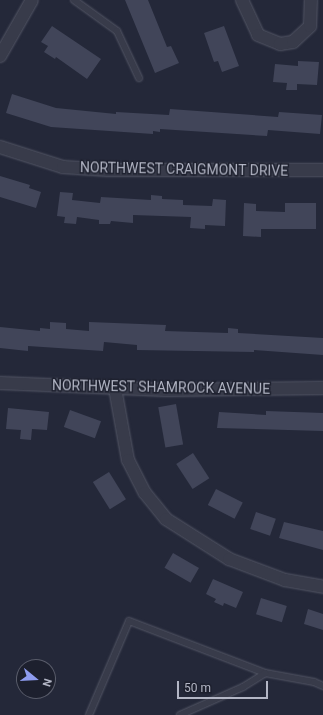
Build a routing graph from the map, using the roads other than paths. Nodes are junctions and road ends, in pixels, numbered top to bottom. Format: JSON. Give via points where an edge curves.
{"nodes":[{"id":1,"x":32,"y":0,"type":"edge"},
{"id":2,"x":74,"y":0,"type":"edge"},
{"id":3,"x":242,"y":0,"type":"edge"},
{"id":4,"x":312,"y":0,"type":"edge"},
{"id":5,"x":0,"y":56,"type":"edge"},
{"id":6,"x":139,"y":78,"type":"dead end"},
{"id":7,"x":0,"y":146,"type":"edge"},
{"id":8,"x":323,"y":170,"type":"edge"},
{"id":9,"x":0,"y":383,"type":"edge"},
{"id":10,"x":115,"y":388,"type":"junction"},
{"id":11,"x":323,"y":388,"type":"edge"},
{"id":12,"x":323,"y":587,"type":"edge"},
{"id":13,"x":265,"y":673,"type":"junction"},
{"id":14,"x":323,"y":686,"type":"edge"},
{"id":15,"x":89,"y":715,"type":"edge"},
{"id":16,"x":180,"y":715,"type":"edge"}],
"edges":[{"from":1,"to":5,"type":"street"},
{"from":2,"to":6,"type":"lane","via":[[117,31]]},
{"from":3,"to":4,"type":"street","via":[[258,35],[280,44],[294,42],[310,26]]},
{"from":7,"to":8,"type":"street","name":"NORTHWEST CRAIGMONT DRIVE","via":[[64,167]]},
{"from":9,"to":10,"type":"street","name":"NORTHWEST SHAMROCK AVENUE"},
{"from":10,"to":11,"type":"street","name":"NORTHWEST SHAMROCK AVENUE"},
{"from":10,"to":12,"type":"street","via":[[128,460],[145,493],[166,519],[229,559],[285,580]]},
{"from":13,"to":14,"type":"lane"},
{"from":13,"to":15,"type":"lane","via":[[129,621]]},
{"from":13,"to":16,"type":"lane","via":[[243,687]]}]}
